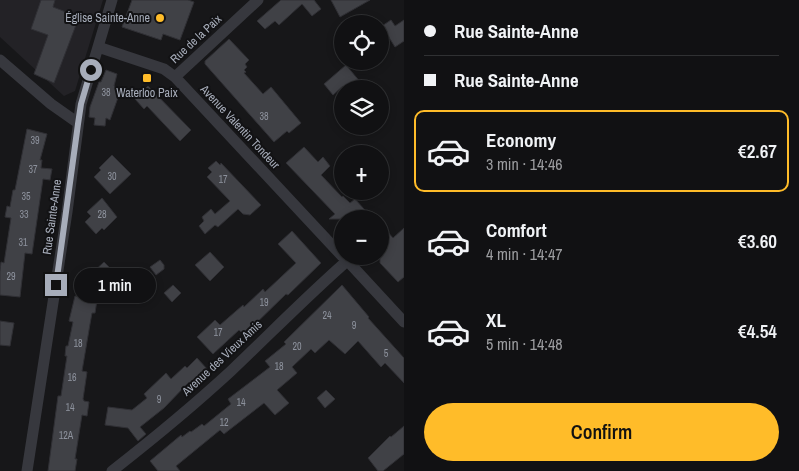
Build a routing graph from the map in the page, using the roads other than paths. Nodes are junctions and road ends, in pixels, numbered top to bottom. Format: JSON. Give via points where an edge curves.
{"nodes":[{"id":1,"x":112,"y":0,"type":"edge"},
{"id":2,"x":258,"y":0,"type":"edge"},
{"id":3,"x":98,"y":47,"type":"junction"},
{"id":4,"x":0,"y":60,"type":"edge"},
{"id":5,"x":175,"y":77,"type":"junction"},
{"id":6,"x":78,"y":124,"type":"junction"},
{"id":7,"x":334,"y":247,"type":"edge"},
{"id":8,"x":338,"y":265,"type":"edge"},
{"id":9,"x":351,"y":265,"type":"edge"},
{"id":10,"x":404,"y":322,"type":"edge"},
{"id":11,"x":27,"y":471,"type":"edge"},
{"id":12,"x":112,"y":471,"type":"edge"}],
"edges":[{"from":1,"to":3,"type":"street","name":"Rue Sainte-Anne"},
{"from":2,"to":5,"type":"street","name":"Rue de la Paix"},
{"from":3,"to":5,"type":"street","name":"Avenue Valentin Tondeur","via":[[164,69]]},
{"from":3,"to":6,"type":"street","name":"Rue Sainte-Anne"},
{"from":4,"to":6,"type":"street"},
{"from":5,"to":7,"type":"street","name":"Avenue Valentin Tondeur"},
{"from":6,"to":11,"type":"street","name":"Rue Sainte-Anne"},
{"from":8,"to":12,"type":"street","name":"Avenue des Vieux Amis","via":[[231,371]]},
{"from":9,"to":10,"type":"street","name":"Avenue Valentin Tondeur"}]}
